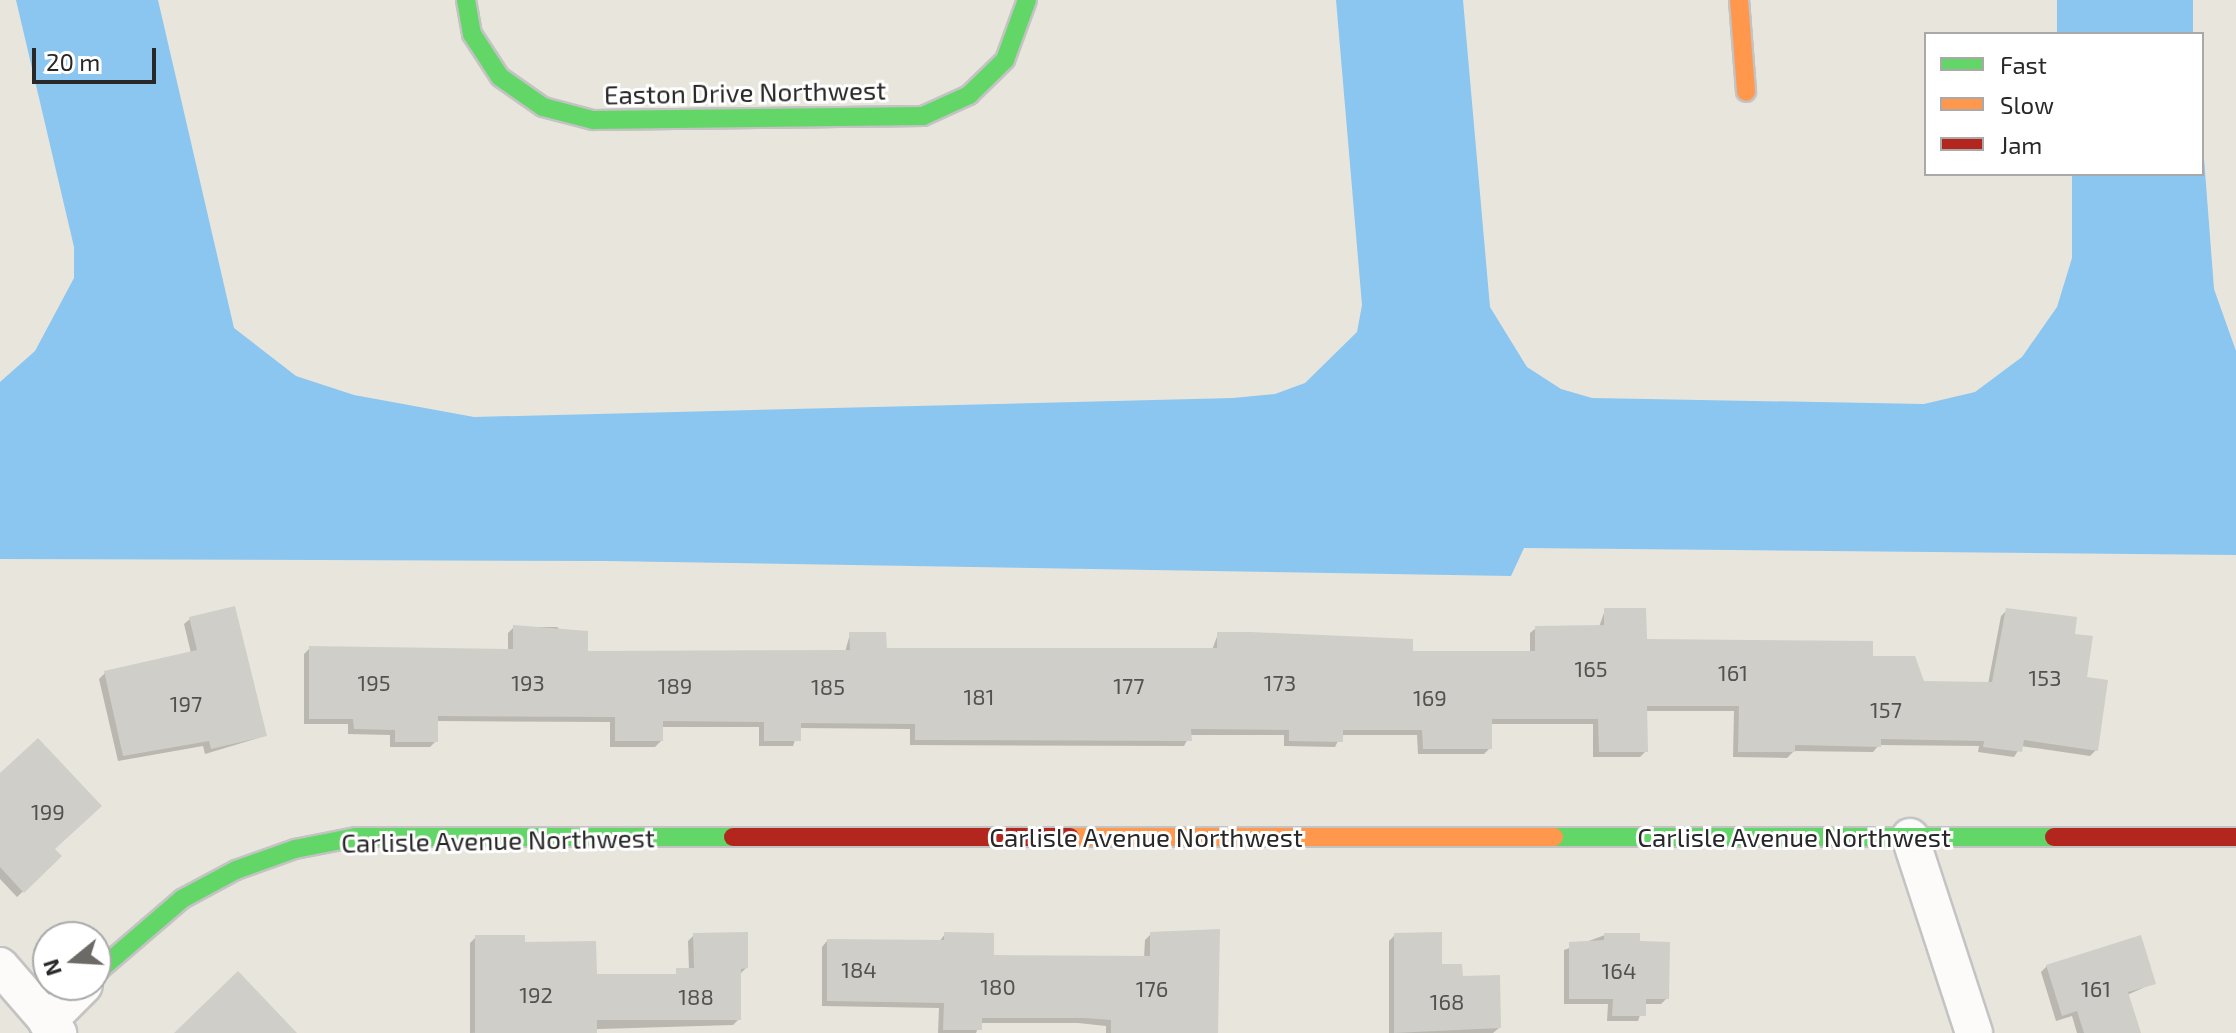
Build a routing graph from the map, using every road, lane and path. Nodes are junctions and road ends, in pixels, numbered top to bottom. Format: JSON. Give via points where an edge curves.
{"nodes":[{"id":1,"x":466,"y":0,"type":"edge"},
{"id":2,"x":1027,"y":0,"type":"edge"},
{"id":3,"x":1739,"y":0,"type":"edge"},
{"id":4,"x":1746,"y":92,"type":"dead end"},
{"id":5,"x":1910,"y":837,"type":"junction"},
{"id":6,"x":2236,"y":837,"type":"edge"},
{"id":7,"x":112,"y":959,"type":"edge"},
{"id":8,"x":0,"y":966,"type":"edge"},
{"id":9,"x":72,"y":1001,"type":"edge"},
{"id":10,"x":53,"y":1027,"type":"edge"},
{"id":11,"x":1974,"y":1033,"type":"edge"}],
"edges":[{"from":1,"to":2,"type":"street","name":"Easton Drive Northwest","via":[[472,34],[500,77],[543,107],[593,120],[923,116],[969,95],[1005,60]]},
{"from":3,"to":4,"type":"street"},
{"from":5,"to":6,"type":"street","name":"Carlisle Avenue Northwest"},
{"from":5,"to":7,"type":"street","name":"Carlisle Avenue Northwest","via":[[356,837],[295,849],[236,870],[182,899]]},
{"from":5,"to":11,"type":"street"},
{"from":8,"to":10,"type":"street"},
{"from":9,"to":10,"type":"street"}]}
